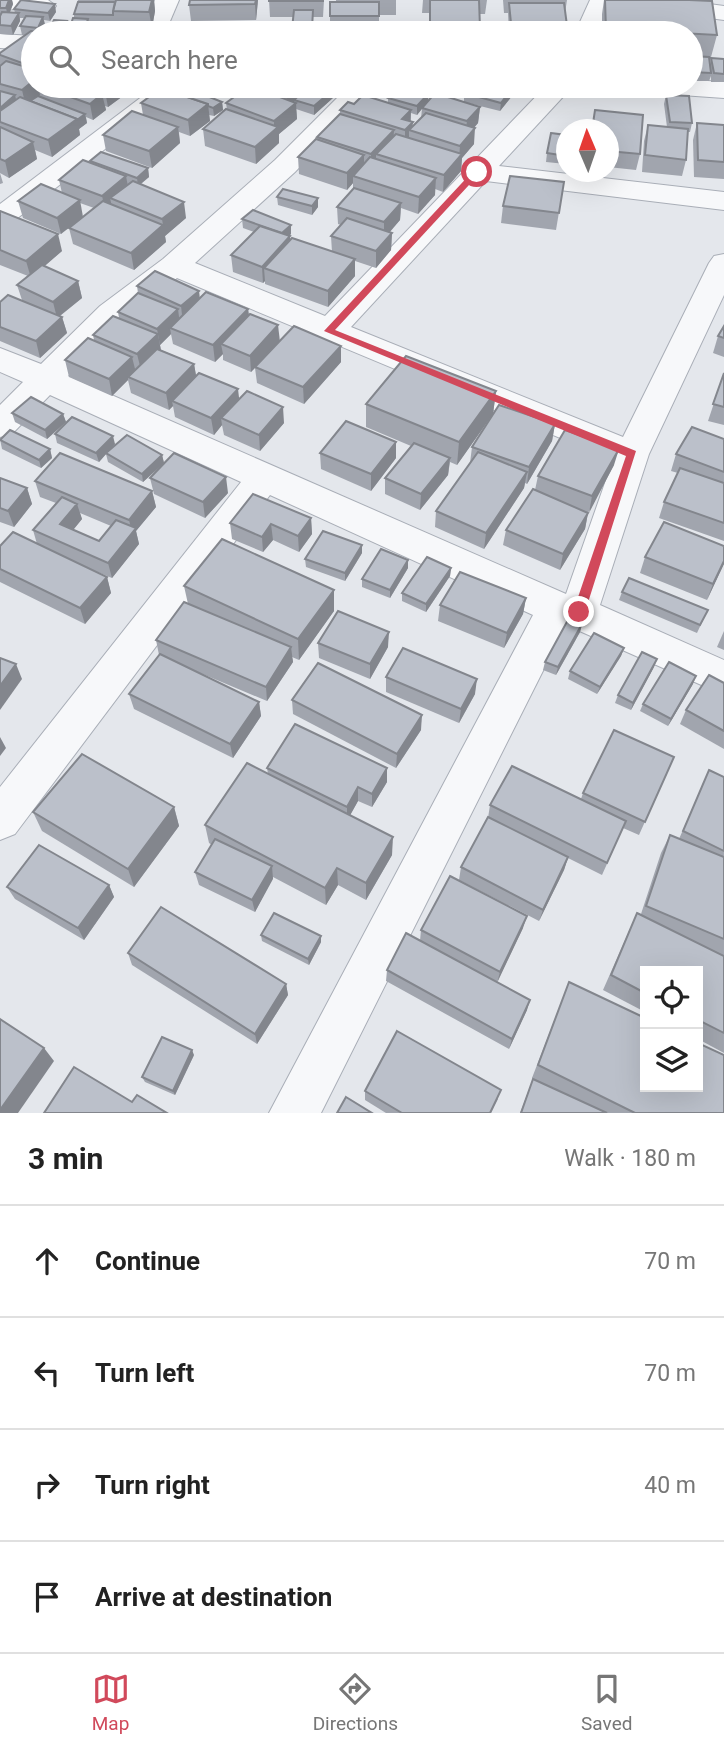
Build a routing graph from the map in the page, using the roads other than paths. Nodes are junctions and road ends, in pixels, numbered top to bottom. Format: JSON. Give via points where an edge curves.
{"nodes":[{"id":1,"x":167,"y":0,"type":"edge"},
{"id":2,"x":602,"y":0,"type":"edge"},
{"id":3,"x":627,"y":0,"type":"edge"},
{"id":4,"x":0,"y":2,"type":"edge"},
{"id":5,"x":44,"y":6,"type":"edge"},
{"id":6,"x":724,"y":13,"type":"edge"},
{"id":7,"x":158,"y":21,"type":"edge"},
{"id":8,"x":592,"y":21,"type":"edge"},
{"id":9,"x":703,"y":89,"type":"edge"},
{"id":10,"x":724,"y":90,"type":"edge"},
{"id":11,"x":156,"y":98,"type":"edge"},
{"id":12,"x":351,"y":98,"type":"edge"},
{"id":13,"x":548,"y":98,"type":"edge"},
{"id":14,"x":477,"y":172,"type":"junction"},
{"id":15,"x":724,"y":201,"type":"edge"},
{"id":16,"x":0,"y":218,"type":"edge"},
{"id":17,"x":724,"y":263,"type":"edge"},
{"id":18,"x":174,"y":266,"type":"junction"},
{"id":19,"x":329,"y":331,"type":"junction"},
{"id":20,"x":0,"y":359,"type":"edge"},
{"id":21,"x":46,"y":379,"type":"junction"},
{"id":22,"x":0,"y":425,"type":"edge"},
{"id":23,"x":632,"y":454,"type":"junction"},
{"id":24,"x":263,"y":479,"type":"junction"},
{"id":25,"x":567,"y":610,"type":"junction"},
{"id":26,"x":724,"y":677,"type":"edge"},
{"id":27,"x":0,"y":820,"type":"edge"},
{"id":28,"x":294,"y":1113,"type":"edge"}],
"edges":[{"from":1,"to":7,"type":"street"},
{"from":2,"to":8,"type":"street"},
{"from":3,"to":6,"type":"street"},
{"from":4,"to":5,"type":"street"},
{"from":9,"to":10,"type":"street"},
{"from":11,"to":16,"type":"street"},
{"from":12,"to":18,"type":"street","via":[[285,166]]},
{"from":13,"to":14,"type":"street"},
{"from":14,"to":15,"type":"street"},
{"from":14,"to":19,"type":"street"},
{"from":17,"to":23,"type":"street"},
{"from":18,"to":19,"type":"street"},
{"from":18,"to":21,"type":"street","via":[[111,313]]},
{"from":19,"to":23,"type":"street"},
{"from":20,"to":21,"type":"street"},
{"from":21,"to":22,"type":"street"},
{"from":21,"to":24,"type":"street"},
{"from":23,"to":25,"type":"street"},
{"from":24,"to":25,"type":"street"},
{"from":24,"to":27,"type":"street"},
{"from":25,"to":26,"type":"street"},
{"from":25,"to":28,"type":"street"}]}
